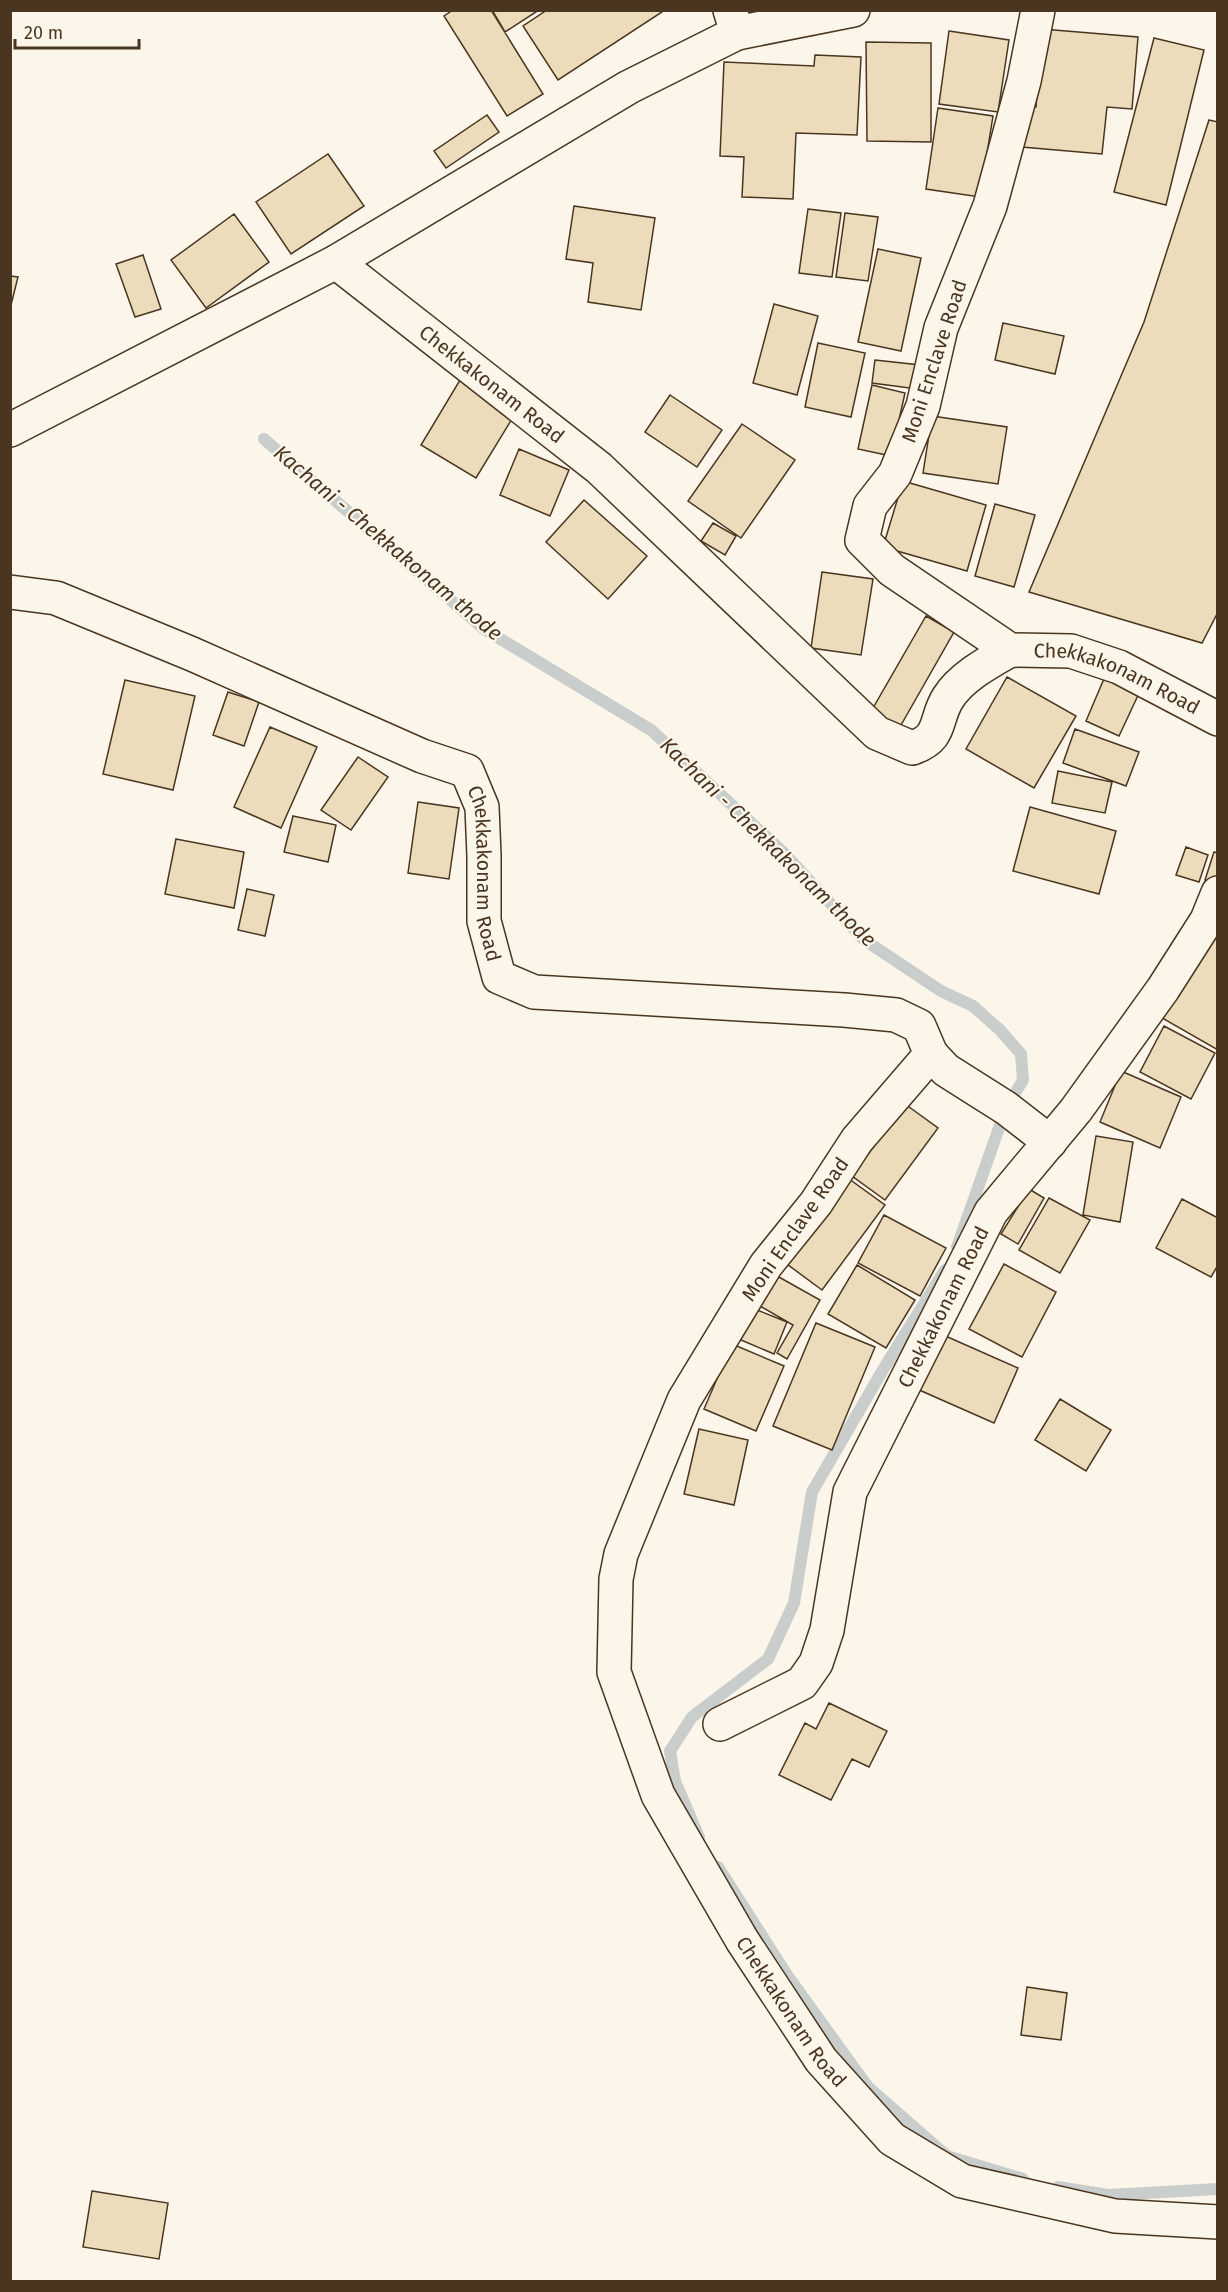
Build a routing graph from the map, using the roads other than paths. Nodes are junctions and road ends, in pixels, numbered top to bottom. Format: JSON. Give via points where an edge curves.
{"nodes":[{"id":1,"x":853,"y":10,"type":"edge"},
{"id":2,"x":1038,"y":10,"type":"edge"},
{"id":3,"x":733,"y":22,"type":"edge"},
{"id":4,"x":336,"y":262,"type":"junction"},
{"id":5,"x":10,"y":430,"type":"edge"},
{"id":6,"x":10,"y":592,"type":"edge"},
{"id":7,"x":939,"y":603,"type":"joint"},
{"id":8,"x":1010,"y":650,"type":"junction"},
{"id":9,"x":1218,"y":719,"type":"edge"},
{"id":10,"x":1218,"y":893,"type":"edge"},
{"id":11,"x":931,"y":1054,"type":"junction"},
{"id":12,"x":1050,"y":1142,"type":"junction"},
{"id":13,"x":621,"y":1554,"type":"joint"},
{"id":14,"x":720,"y":1724,"type":"dead end"},
{"id":15,"x":1218,"y":2222,"type":"edge"}],
"edges":[{"from":1,"to":3,"type":"street"},
{"from":2,"to":7,"type":"street","name":"Moni Enclave Road","via":[[1024,81],[990,206],[941,328],[923,406],[895,474],[870,506],[862,540],[892,570]]},
{"from":3,"to":4,"type":"street"},
{"from":4,"to":5,"type":"street"},
{"from":4,"to":8,"type":"street","name":"Chekkakonam Road","via":[[599,468],[878,733],[912,748],[923,744],[934,736],[948,698],[976,669]]},
{"from":6,"to":11,"type":"street","name":"Chekkakonam Road","via":[[56,598],[422,756],[467,771],[482,807],[484,921],[500,977],[534,992],[896,1015],[919,1026]]},
{"from":7,"to":8,"type":"street","name":"Chekkakonam Road"},
{"from":8,"to":9,"type":"street","name":"Chekkakonam Road","via":[[1071,651],[1119,667]]},
{"from":10,"to":12,"type":"street","name":"Chekkakonam Road","via":[[1207,920],[1162,989]]},
{"from":11,"to":12,"type":"street","via":[[946,1070]]},
{"from":11,"to":13,"type":"street","name":"Moni Enclave Road","via":[[857,1140],[816,1203],[766,1265],[684,1400]]},
{"from":12,"to":14,"type":"street","name":"Chekkakonam Road","via":[[992,1212],[850,1492],[827,1630],[816,1663],[802,1683]]},
{"from":13,"to":15,"type":"street","name":"Chekkakonam Road","via":[[616,1579],[614,1672],[658,1795],[742,1940],[821,2060],[892,2139],[962,2181],[1115,2216]]}]}
